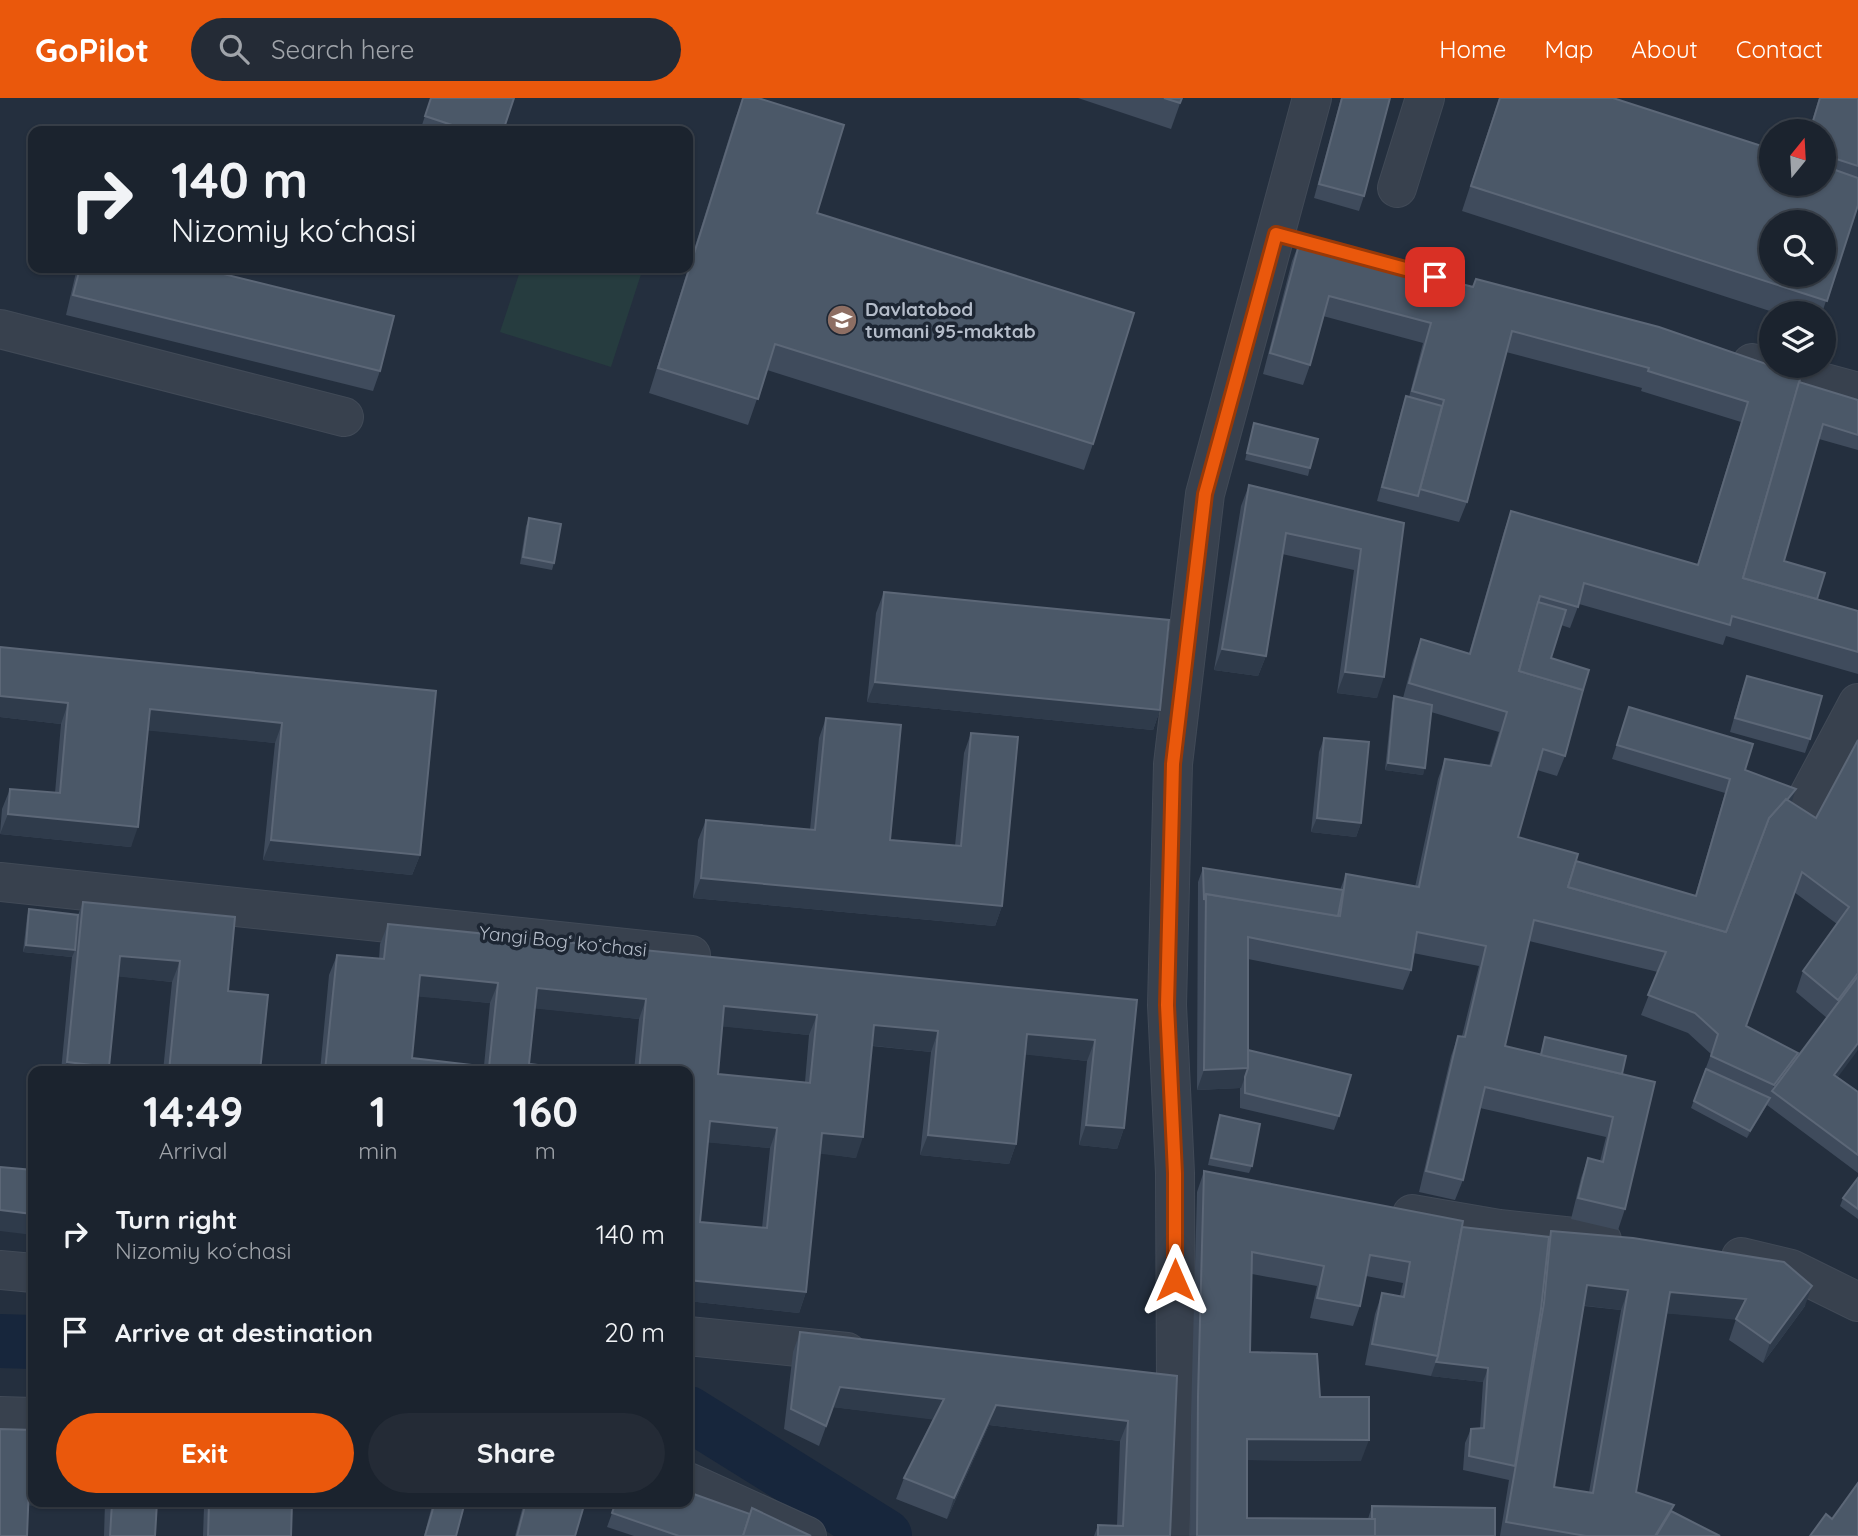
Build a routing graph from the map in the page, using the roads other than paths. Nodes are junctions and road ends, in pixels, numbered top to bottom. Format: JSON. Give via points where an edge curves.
{"nodes":[{"id":1,"x":1312,"y":98,"type":"edge"},
{"id":2,"x":1425,"y":98,"type":"edge"},
{"id":3,"x":1397,"y":188,"type":"dead end"},
{"id":4,"x":0,"y":329,"type":"edge"},
{"id":5,"x":1713,"y":353,"type":"edge"},
{"id":6,"x":1858,"y":392,"type":"edge"},
{"id":7,"x":344,"y":417,"type":"dead end"},
{"id":8,"x":1858,"y":703,"type":"edge"},
{"id":9,"x":1796,"y":819,"type":"edge"},
{"id":10,"x":0,"y":883,"type":"edge"},
{"id":11,"x":722,"y":958,"type":"edge"},
{"id":12,"x":1175,"y":1173,"type":"junction"},
{"id":13,"x":1216,"y":1180,"type":"edge"},
{"id":14,"x":1377,"y":1208,"type":"edge"},
{"id":15,"x":1630,"y":1243,"type":"edge"},
{"id":16,"x":1709,"y":1251,"type":"edge"},
{"id":17,"x":0,"y":1270,"type":"edge"},
{"id":18,"x":28,"y":1273,"type":"edge"},
{"id":19,"x":1858,"y":1302,"type":"edge"},
{"id":20,"x":693,"y":1336,"type":"edge"},
{"id":21,"x":878,"y":1355,"type":"edge"},
{"id":22,"x":1135,"y":1382,"type":"edge"},
{"id":23,"x":1176,"y":1386,"type":"junction"},
{"id":24,"x":0,"y":1416,"type":"edge"},
{"id":25,"x":28,"y":1417,"type":"edge"},
{"id":26,"x":693,"y":1484,"type":"edge"},
{"id":27,"x":807,"y":1536,"type":"edge"},
{"id":28,"x":1170,"y":1536,"type":"edge"}],
"edges":[{"from":1,"to":12,"type":"street","via":[[1289,238],[1205,494],[1173,764],[1153,1003]]},
{"from":2,"to":3,"type":"street"},
{"from":4,"to":7,"type":"street"},
{"from":5,"to":6,"type":"street"},
{"from":8,"to":9,"type":"street"},
{"from":10,"to":11,"type":"street","name":"Yangi Bogʻ koʻchasi"},
{"from":12,"to":13,"type":"street"},
{"from":12,"to":23,"type":"street"},
{"from":14,"to":15,"type":"street","via":[[1499,1229]]},
{"from":16,"to":19,"type":"street","via":[[1791,1269]]},
{"from":17,"to":18,"type":"street"},
{"from":20,"to":21,"type":"street"},
{"from":22,"to":23,"type":"street"},
{"from":23,"to":28,"type":"street"},
{"from":24,"to":25,"type":"street"},
{"from":26,"to":27,"type":"street"}]}
